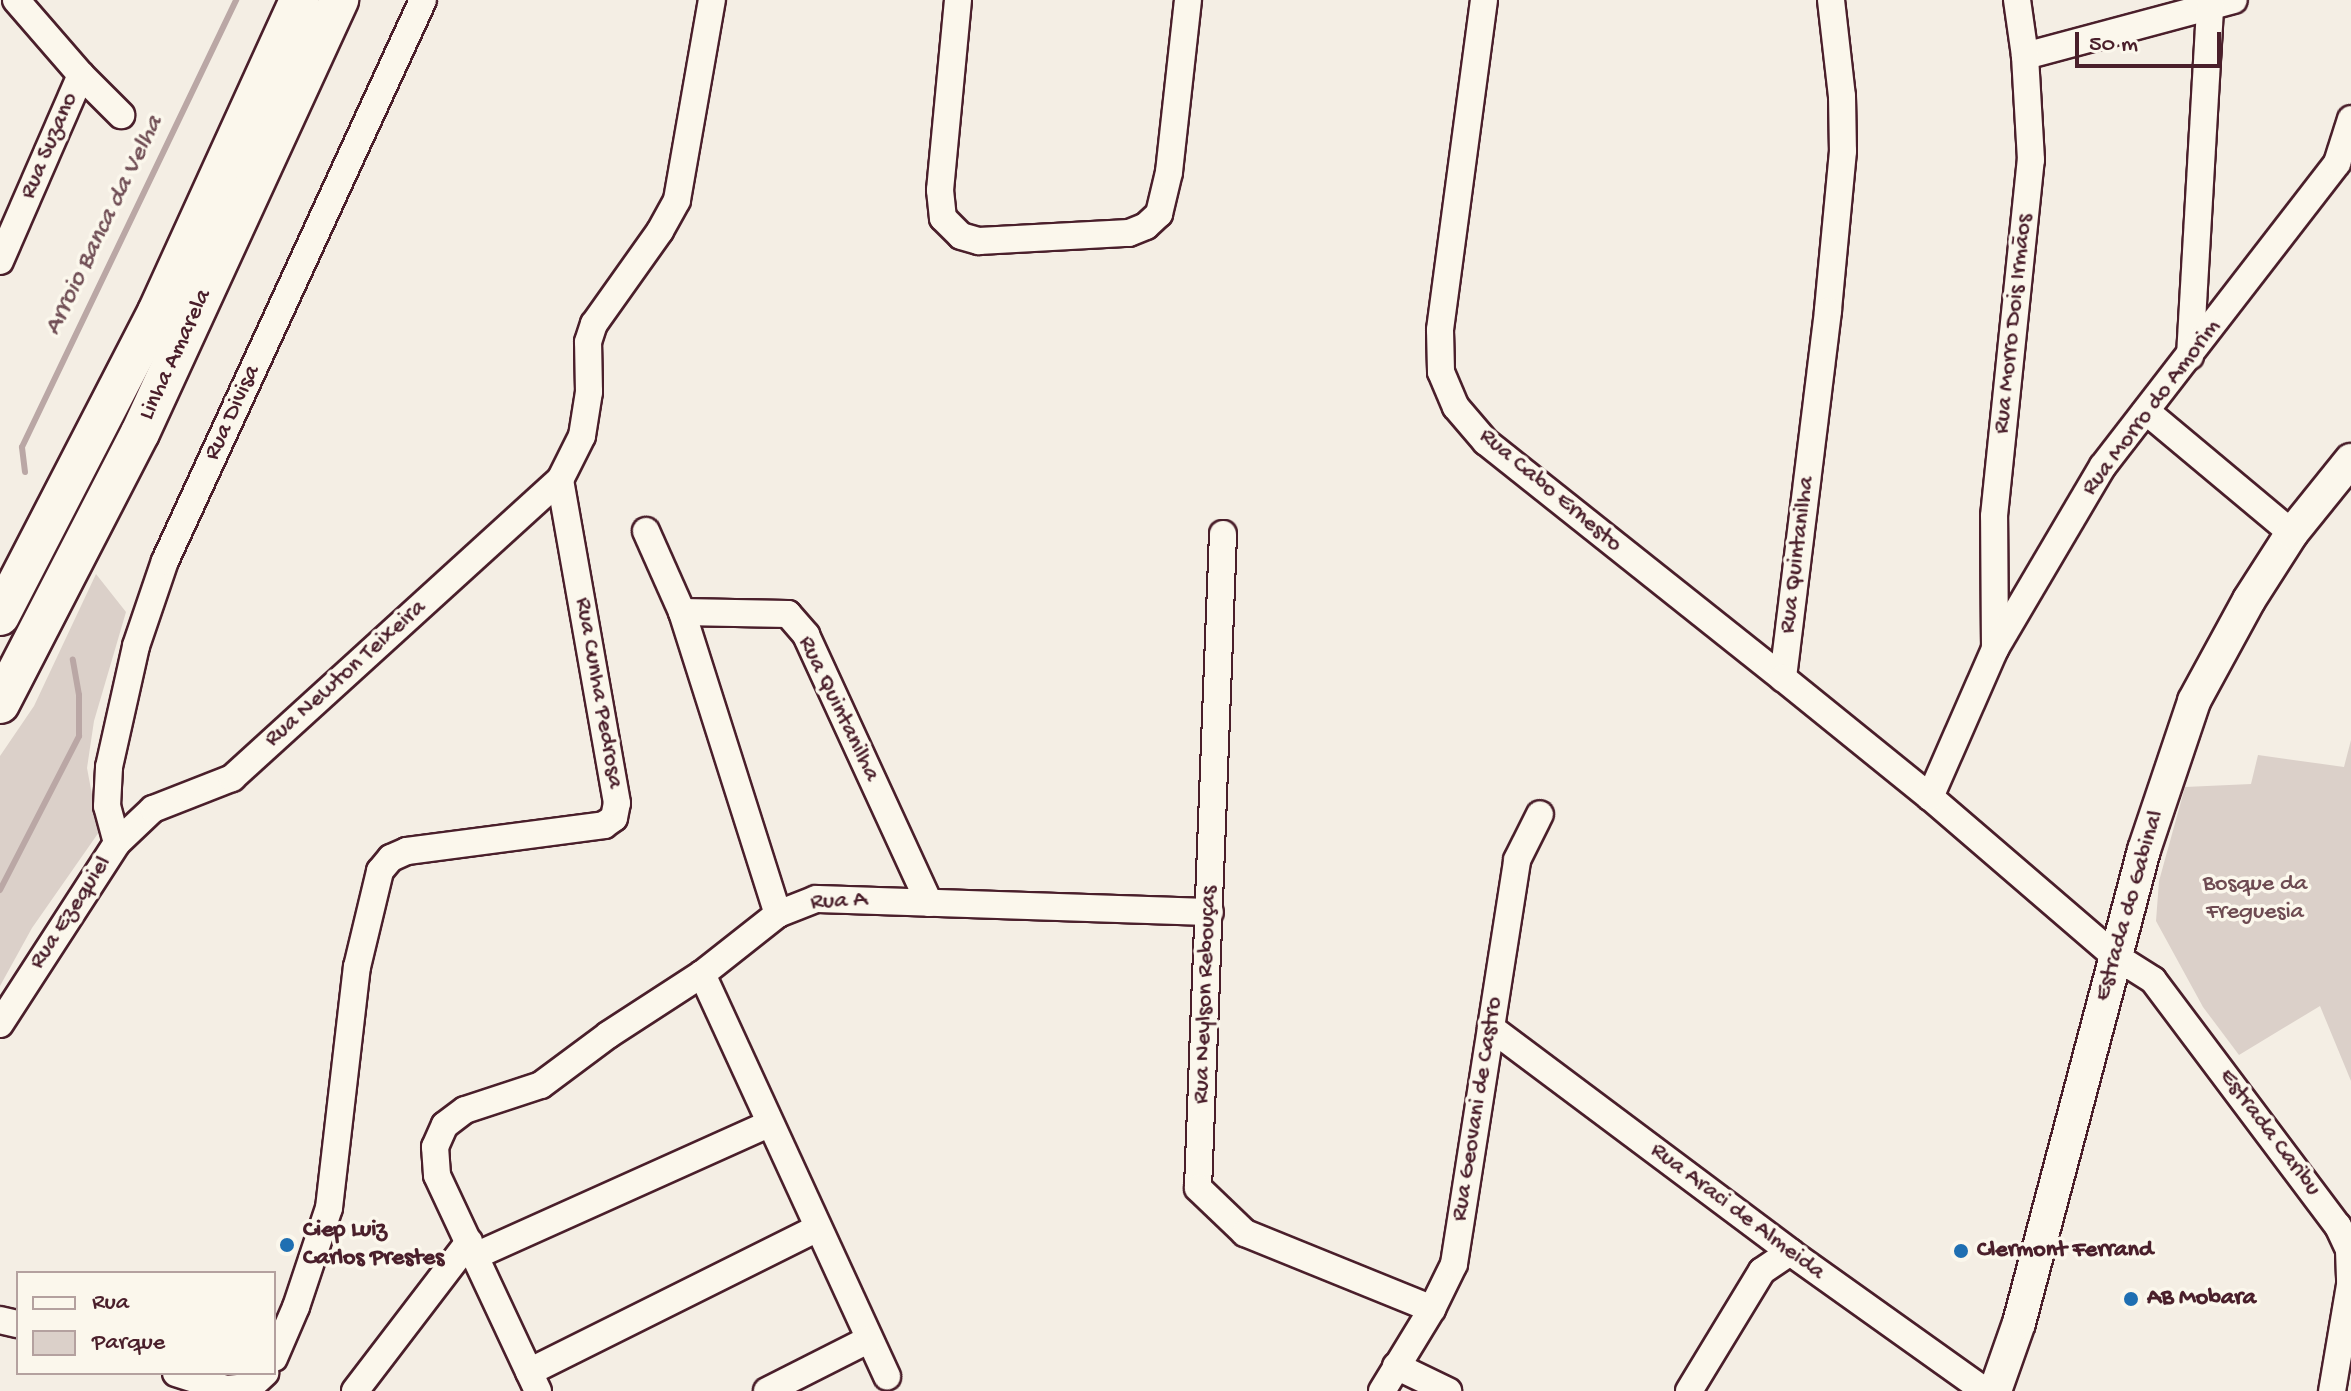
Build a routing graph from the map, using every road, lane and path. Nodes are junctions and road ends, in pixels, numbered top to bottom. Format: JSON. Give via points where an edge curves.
{"nodes":[{"id":1,"x":16,"y":0,"type":"edge"},
{"id":2,"x":299,"y":0,"type":"edge"},
{"id":3,"x":339,"y":0,"type":"edge"},
{"id":4,"x":423,"y":0,"type":"edge"},
{"id":5,"x":712,"y":0,"type":"edge"},
{"id":6,"x":958,"y":0,"type":"edge"},
{"id":7,"x":1188,"y":0,"type":"edge"},
{"id":8,"x":1484,"y":0,"type":"edge"},
{"id":9,"x":1831,"y":0,"type":"edge"},
{"id":10,"x":2017,"y":0,"type":"edge"},
{"id":11,"x":2222,"y":3,"type":"edge"},
{"id":12,"x":2025,"y":56,"type":"junction"},
{"id":13,"x":81,"y":75,"type":"junction"},
{"id":14,"x":121,"y":115,"type":"dead end"},
{"id":15,"x":2351,"y":119,"type":"edge"},
{"id":16,"x":0,"y":261,"type":"edge"},
{"id":17,"x":2190,"y":356,"type":"junction"},
{"id":18,"x":2146,"y":411,"type":"junction"},
{"id":19,"x":2351,"y":460,"type":"edge"},
{"id":20,"x":560,"y":480,"type":"junction"},
{"id":21,"x":646,"y":531,"type":"dead end"},
{"id":22,"x":2292,"y":533,"type":"junction"},
{"id":23,"x":1223,"y":534,"type":"dead end"},
{"id":24,"x":682,"y":612,"type":"junction"},
{"id":25,"x":0,"y":616,"type":"edge"},
{"id":26,"x":1995,"y":649,"type":"junction"},
{"id":27,"x":1783,"y":678,"type":"junction"},
{"id":28,"x":0,"y":704,"type":"edge"},
{"id":29,"x":1930,"y":797,"type":"junction"},
{"id":30,"x":1540,"y":814,"type":"dead end"},
{"id":31,"x":117,"y":843,"type":"junction"},
{"id":32,"x":929,"y":903,"type":"junction"},
{"id":33,"x":1210,"y":912,"type":"junction"},
{"id":34,"x":778,"y":914,"type":"junction"},
{"id":35,"x":2115,"y":956,"type":"junction"},
{"id":36,"x":702,"y":974,"type":"junction"},
{"id":37,"x":0,"y":1024,"type":"edge"},
{"id":38,"x":1491,"y":1028,"type":"junction"},
{"id":39,"x":769,"y":1124,"type":"junction"},
{"id":40,"x":818,"y":1228,"type":"junction"},
{"id":41,"x":1759,"y":1229,"type":"junction"},
{"id":42,"x":472,"y":1249,"type":"junction"},
{"id":43,"x":1790,"y":1252,"type":"junction"},
{"id":44,"x":1762,"y":1271,"type":"junction"},
{"id":45,"x":1432,"y":1309,"type":"junction"},
{"id":46,"x":868,"y":1340,"type":"junction"},
{"id":47,"x":276,"y":1353,"type":"edge"},
{"id":48,"x":1396,"y":1366,"type":"junction"},
{"id":49,"x":182,"y":1375,"type":"edge"},
{"id":50,"x":263,"y":1375,"type":"edge"},
{"id":51,"x":887,"y":1377,"type":"dead end"},
{"id":52,"x":533,"y":1381,"type":"edge"},
{"id":53,"x":355,"y":1391,"type":"edge"},
{"id":54,"x":767,"y":1391,"type":"edge"},
{"id":55,"x":1382,"y":1391,"type":"edge"},
{"id":56,"x":1448,"y":1391,"type":"edge"},
{"id":57,"x":1689,"y":1391,"type":"edge"},
{"id":58,"x":1985,"y":1391,"type":"edge"},
{"id":59,"x":1995,"y":1391,"type":"edge"},
{"id":60,"x":2332,"y":1391,"type":"edge"}],
"edges":[{"from":1,"to":13,"type":"street","name":"Rua Suzano"},
{"from":2,"to":25,"type":"highway","name":"Linha Amarela","via":[[157,312]]},
{"from":3,"to":28,"type":"highway","name":"Linha Amarela","via":[[140,433]]},
{"from":4,"to":31,"type":"street","name":"Rua Divisa","via":[[165,561],[136,646],[109,767],[107,806]]},
{"from":5,"to":20,"type":"street","via":[[677,200],[594,324],[588,342],[589,392],[582,436]]},
{"from":6,"to":7,"type":"street","via":[[940,190],[943,218],[961,236],[979,241],[1129,233],[1159,214],[1169,172]]},
{"from":8,"to":27,"type":"street","name":"Rua Cabo Ernesto","via":[[1440,330],[1441,372],[1456,407],[1486,442]]},
{"from":9,"to":27,"type":"street","name":"Rua Quintanilha","via":[[1843,151]]},
{"from":10,"to":12,"type":"street","name":"Rua Morro Dois Irmãos"},
{"from":11,"to":12,"type":"street"},
{"from":11,"to":17,"type":"street"},
{"from":12,"to":26,"type":"street","name":"Rua Morro Dois Irmãos","via":[[2031,160],[1994,516]]},
{"from":13,"to":14,"type":"street","name":"Rua Suzano"},
{"from":13,"to":16,"type":"street","name":"Rua Suzano"},
{"from":15,"to":17,"type":"street","name":"Rua Morro do Amorim","via":[[2337,163]]},
{"from":17,"to":18,"type":"street","name":"Rua Morro do Amorim"},
{"from":18,"to":22,"type":"street"},
{"from":18,"to":26,"type":"street","name":"Rua Morro do Amorim","via":[[2103,466]]},
{"from":19,"to":22,"type":"main road","name":"Estrada do Gabinal"},
{"from":20,"to":31,"type":"street","name":"Rua Newton Teixeira","via":[[232,778],[153,809]]},
{"from":20,"to":47,"type":"street","name":"Rua Cunha Pedrosa","via":[[617,803],[614,818],[604,825],[407,851],[380,871],[357,967],[329,1208]]},
{"from":21,"to":24,"type":"street","name":"Rua A"},
{"from":22,"to":35,"type":"main road","name":"Estrada do Gabinal","via":[[2194,701]]},
{"from":23,"to":33,"type":"street","name":"Rua Neylson Rebouças"},
{"from":24,"to":32,"type":"street","name":"Rua Quintanilha","via":[[788,614],[806,635]]},
{"from":24,"to":34,"type":"street","name":"Rua A"},
{"from":26,"to":29,"type":"street","name":"Rua Morro do Amorim"},
{"from":27,"to":29,"type":"street"},
{"from":29,"to":35,"type":"street"},
{"from":30,"to":38,"type":"street","name":"Rua Geovani de Castro","via":[[1517,860]]},
{"from":31,"to":37,"type":"street","name":"Rua Ezequiel"},
{"from":32,"to":33,"type":"street","name":"Rua A"},
{"from":32,"to":34,"type":"street","name":"Rua A","via":[[816,899]]},
{"from":33,"to":45,"type":"street","name":"Rua Neylson Rebouças","via":[[1198,1188],[1245,1233]]},
{"from":34,"to":36,"type":"street"},
{"from":35,"to":59,"type":"main road","name":"Estrada do Gabinal","via":[[2019,1323]]},
{"from":35,"to":60,"type":"street","name":"Estrada Caribu","via":[[2153,980],[2338,1226],[2349,1250],[2350,1285]]},
{"from":36,"to":39,"type":"street"},
{"from":36,"to":42,"type":"street","via":[[541,1085],[465,1110],[445,1125],[435,1147],[437,1175]]},
{"from":38,"to":41,"type":"street","name":"Rua Araci de Almeida"},
{"from":38,"to":45,"type":"street","name":"Rua Geovani de Castro","via":[[1454,1264]]},
{"from":39,"to":40,"type":"street"},
{"from":39,"to":42,"type":"street"},
{"from":40,"to":46,"type":"street"},
{"from":40,"to":52,"type":"street"},
{"from":41,"to":43,"type":"street","name":"Rua Araci de Almeida"},
{"from":41,"to":44,"type":"street"},
{"from":42,"to":52,"type":"street"},
{"from":42,"to":53,"type":"street"},
{"from":43,"to":44,"type":"street"},
{"from":43,"to":58,"type":"street","name":"Rua Araci de Almeida"},
{"from":44,"to":57,"type":"street"},
{"from":45,"to":48,"type":"street","name":"Rua Geovani de Castro"},
{"from":46,"to":51,"type":"street"},
{"from":46,"to":54,"type":"street"},
{"from":48,"to":55,"type":"street","name":"Rua Geovani de Castro"},
{"from":48,"to":56,"type":"street"},
{"from":49,"to":50,"type":"street","via":[[226,1389],[250,1387]]}]}
